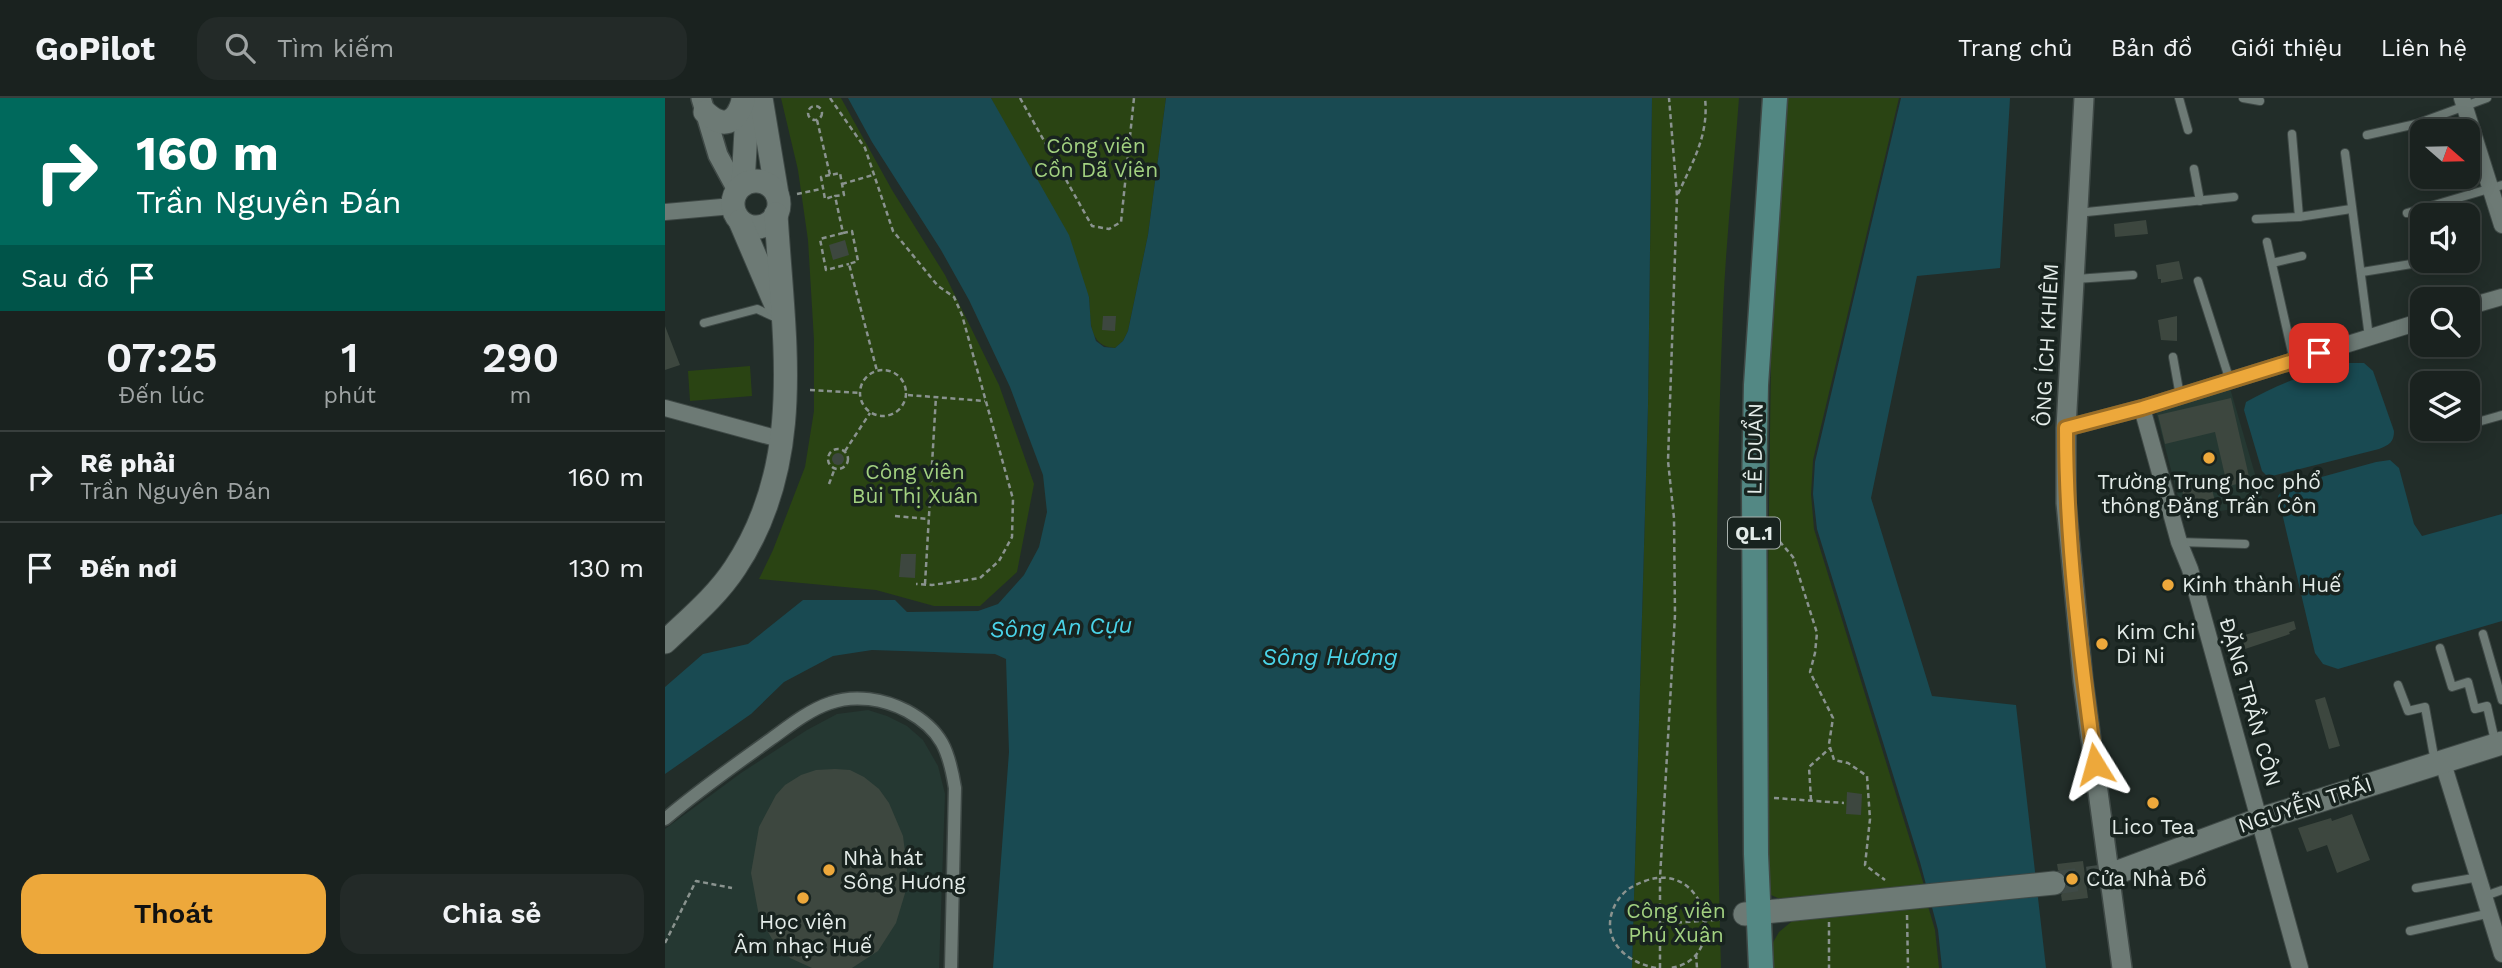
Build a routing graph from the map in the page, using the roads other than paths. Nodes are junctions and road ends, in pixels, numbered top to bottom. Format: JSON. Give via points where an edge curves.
{"nodes":[{"id":1,"x":1760,"y":98,"type":"edge"},
{"id":2,"x":1775,"y":98,"type":"edge"},
{"id":3,"x":2084,"y":98,"type":"edge"},
{"id":4,"x":2179,"y":98,"type":"edge"},
{"id":5,"x":2243,"y":98,"type":"edge"},
{"id":6,"x":2487,"y":98,"type":"edge"},
{"id":7,"x":749,"y":99,"type":"edge"},
{"id":8,"x":2260,"y":101,"type":"dead end"},
{"id":9,"x":2463,"y":101,"type":"edge"},
{"id":10,"x":703,"y":105,"type":"edge"},
{"id":11,"x":2188,"y":130,"type":"dead end"},
{"id":12,"x":2292,"y":134,"type":"dead end"},
{"id":13,"x":2367,"y":135,"type":"dead end"},
{"id":14,"x":2345,"y":153,"type":"dead end"},
{"id":15,"x":2194,"y":169,"type":"dead end"},
{"id":16,"x":2497,"y":187,"type":"edge"},
{"id":17,"x":2234,"y":197,"type":"dead end"},
{"id":18,"x":738,"y":200,"type":"junction"},
{"id":19,"x":783,"y":201,"type":"junction"},
{"id":20,"x":2200,"y":201,"type":"junction"},
{"id":21,"x":2351,"y":209,"type":"junction"},
{"id":22,"x":665,"y":212,"type":"edge"},
{"id":23,"x":2076,"y":213,"type":"junction"},
{"id":24,"x":2407,"y":213,"type":"dead end"},
{"id":25,"x":2299,"y":218,"type":"junction"},
{"id":26,"x":2256,"y":219,"type":"dead end"},
{"id":27,"x":2502,"y":225,"type":"edge"},
{"id":28,"x":2267,"y":242,"type":"dead end"},
{"id":29,"x":2302,"y":256,"type":"dead end"},
{"id":30,"x":2272,"y":263,"type":"junction"},
{"id":31,"x":2410,"y":264,"type":"edge"},
{"id":32,"x":2362,"y":272,"type":"junction"},
{"id":33,"x":2133,"y":275,"type":"dead end"},
{"id":34,"x":2072,"y":279,"type":"junction"},
{"id":35,"x":2198,"y":281,"type":"dead end"},
{"id":36,"x":2502,"y":297,"type":"edge"},
{"id":37,"x":2480,"y":303,"type":"edge"},
{"id":38,"x":783,"y":321,"type":"junction"},
{"id":39,"x":704,"y":323,"type":"dead end"},
{"id":40,"x":2410,"y":325,"type":"edge"},
{"id":41,"x":2369,"y":337,"type":"junction"},
{"id":42,"x":2173,"y":357,"type":"dead end"},
{"id":43,"x":2294,"y":361,"type":"junction"},
{"id":44,"x":2230,"y":381,"type":"junction"},
{"id":45,"x":2181,"y":396,"type":"junction"},
{"id":46,"x":665,"y":408,"type":"edge"},
{"id":47,"x":2142,"y":408,"type":"junction"},
{"id":48,"x":2502,"y":415,"type":"edge"},
{"id":49,"x":2480,"y":421,"type":"edge"},
{"id":50,"x":2066,"y":428,"type":"junction"},
{"id":51,"x":783,"y":440,"type":"junction"},
{"id":52,"x":2179,"y":542,"type":"junction"},
{"id":53,"x":2245,"y":544,"type":"dead end"},
{"id":54,"x":2483,"y":634,"type":"dead end"},
{"id":55,"x":665,"y":642,"type":"edge"},
{"id":56,"x":2440,"y":648,"type":"dead end"},
{"id":57,"x":2398,"y":685,"type":"dead end"},
{"id":58,"x":2501,"y":695,"type":"edge"},
{"id":59,"x":2499,"y":744,"type":"edge"},
{"id":60,"x":2438,"y":761,"type":"junction"},
{"id":61,"x":665,"y":819,"type":"edge"},
{"id":62,"x":2261,"y":819,"type":"junction"},
{"id":63,"x":2109,"y":875,"type":"junction"},
{"id":64,"x":2479,"y":877,"type":"junction"},
{"id":65,"x":2054,"y":883,"type":"tunnel mouth"},
{"id":66,"x":2416,"y":888,"type":"dead end"},
{"id":67,"x":2502,"y":890,"type":"edge"},
{"id":68,"x":2485,"y":896,"type":"junction"},
{"id":69,"x":2491,"y":913,"type":"junction"},
{"id":70,"x":1743,"y":915,"type":"junction"},
{"id":71,"x":2410,"y":931,"type":"dead end"},
{"id":72,"x":2502,"y":954,"type":"edge"},
{"id":73,"x":951,"y":968,"type":"edge"},
{"id":74,"x":1747,"y":968,"type":"edge"},
{"id":75,"x":1761,"y":968,"type":"edge"},
{"id":76,"x":2122,"y":968,"type":"edge"},
{"id":77,"x":2300,"y":968,"type":"edge"}],
"edges":[{"from":1,"to":70,"type":"main road","name":"LÊ DUẨN","number":"QL.1","via":[[1741,410]]},
{"from":2,"to":70,"type":"main road","name":"LÊ DUẨN","number":"QL.1","via":[[1756,385],[1756,840]]},
{"from":3,"to":23,"type":"street","name":"ÔNG ÍCH KHIÊM"},
{"from":4,"to":11,"type":"lane"},
{"from":5,"to":8,"type":"lane"},
{"from":6,"to":9,"type":"lane"},
{"from":7,"to":10,"type":"main road","via":[[730,121],[722,123]]},
{"from":7,"to":18,"type":"main road"},
{"from":7,"to":19,"type":"main road"},
{"from":9,"to":13,"type":"lane","via":[[2416,124]]},
{"from":9,"to":16,"type":"street"},
{"from":10,"to":18,"type":"street"},
{"from":12,"to":25,"type":"lane"},
{"from":14,"to":21,"type":"lane"},
{"from":15,"to":20,"type":"lane"},
{"from":16,"to":24,"type":"lane"},
{"from":16,"to":27,"type":"street"},
{"from":17,"to":20,"type":"lane"},
{"from":18,"to":19,"type":"main road","via":[[751,181],[766,183]]},
{"from":18,"to":19,"type":"main road","via":[[753,227],[772,220]]},
{"from":18,"to":22,"type":"street"},
{"from":18,"to":38,"type":"main road"},
{"from":19,"to":38,"type":"main road"},
{"from":20,"to":23,"type":"lane"},
{"from":21,"to":25,"type":"lane"},
{"from":21,"to":32,"type":"lane"},
{"from":23,"to":34,"type":"street","name":"ÔNG ÍCH KHIÊM"},
{"from":25,"to":26,"type":"lane"},
{"from":28,"to":30,"type":"lane"},
{"from":29,"to":30,"type":"lane"},
{"from":30,"to":43,"type":"lane"},
{"from":31,"to":32,"type":"lane"},
{"from":32,"to":41,"type":"lane"},
{"from":33,"to":34,"type":"lane"},
{"from":34,"to":50,"type":"street","name":"ÔNG ÍCH KHIÊM"},
{"from":35,"to":44,"type":"lane"},
{"from":36,"to":37,"type":"street"},
{"from":38,"to":39,"type":"lane","via":[[757,309]]},
{"from":38,"to":51,"type":"main road","via":[[787,405]]},
{"from":40,"to":41,"type":"street"},
{"from":41,"to":43,"type":"street"},
{"from":42,"to":45,"type":"lane"},
{"from":43,"to":44,"type":"street"},
{"from":44,"to":45,"type":"street"},
{"from":45,"to":47,"type":"street"},
{"from":46,"to":51,"type":"street"},
{"from":47,"to":50,"type":"street"},
{"from":47,"to":52,"type":"street","name":"ĐẶNG TRẦN CÔN"},
{"from":48,"to":49,"type":"lane"},
{"from":50,"to":63,"type":"street","name":"ÔNG ÍCH KHIÊM","via":[[2073,593]]},
{"from":51,"to":55,"type":"main road","via":[[775,483],[735,569]]},
{"from":52,"to":53,"type":"lane"},
{"from":52,"to":62,"type":"street","name":"ĐẶNG TRẦN CÔN"},
{"from":54,"to":58,"type":"lane"},
{"from":56,"to":59,"type":"lane","via":[[2452,687],[2468,682],[2475,709],[2487,706]]},
{"from":57,"to":60,"type":"lane","via":[[2409,710],[2425,707]]},
{"from":59,"to":60,"type":"main road","name":"NGUYỄN TRÃI"},
{"from":60,"to":62,"type":"main road","name":"NGUYỄN TRÃI"},
{"from":60,"to":64,"type":"street"},
{"from":61,"to":73,"type":"street","via":[[790,725],[828,703],[870,699],[905,710],[922,719],[943,741],[951,761],[955,788]]},
{"from":62,"to":63,"type":"main road","name":"NGUYỄN TRÃI"},
{"from":62,"to":77,"type":"street","name":"ĐẶNG TRẦN CÔN"},
{"from":63,"to":76,"type":"street","name":"ÔNG ÍCH KHIÊM"},
{"from":64,"to":66,"type":"lane"},
{"from":64,"to":68,"type":"street"},
{"from":65,"to":70,"type":"main road"},
{"from":67,"to":68,"type":"lane"},
{"from":68,"to":69,"type":"street"},
{"from":69,"to":71,"type":"lane"},
{"from":69,"to":72,"type":"street"},
{"from":70,"to":74,"type":"main road","name":"LÊ DUẨN","number":"QL.1"},
{"from":70,"to":75,"type":"main road","name":"LÊ DUẨN","number":"QL.1"}]}
